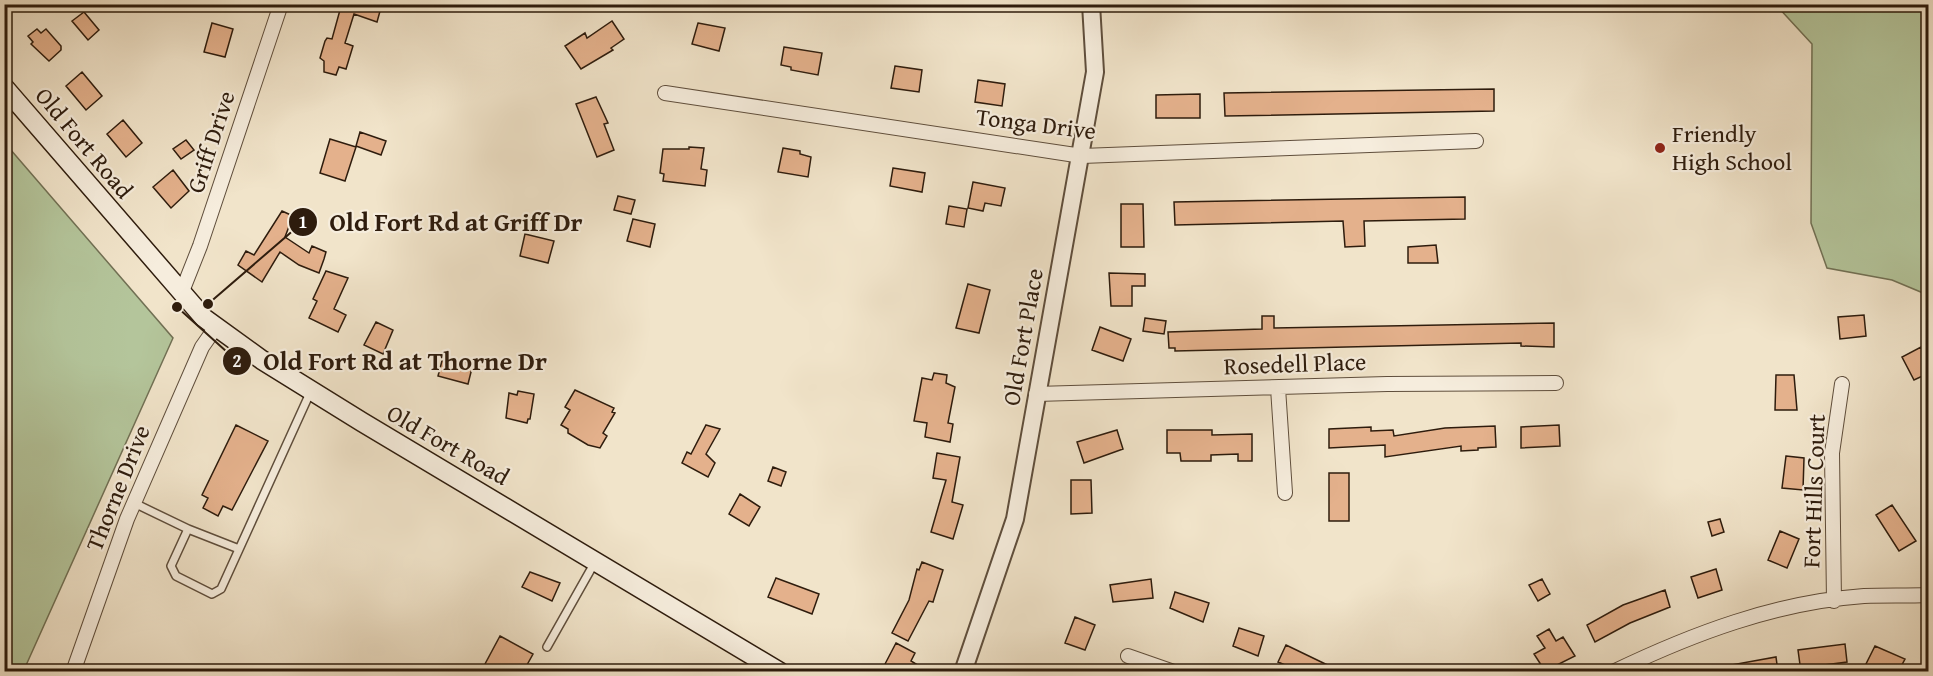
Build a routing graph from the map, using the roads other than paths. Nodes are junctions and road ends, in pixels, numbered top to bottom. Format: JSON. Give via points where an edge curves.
{"nodes":[{"id":1,"x":281,"y":4,"type":"edge"},
{"id":2,"x":1091,"y":4,"type":"edge"},
{"id":3,"x":4,"y":87,"type":"edge"},
{"id":4,"x":665,"y":93,"type":"dead end"},
{"id":5,"x":1476,"y":141,"type":"dead end"},
{"id":6,"x":1082,"y":156,"type":"junction"},
{"id":7,"x":181,"y":294,"type":"junction"},
{"id":8,"x":216,"y":327,"type":"junction"},
{"id":9,"x":1556,"y":382,"type":"dead end"},
{"id":10,"x":1842,"y":384,"type":"dead end"},
{"id":11,"x":1278,"y":388,"type":"junction"},
{"id":12,"x":311,"y":390,"type":"junction"},
{"id":13,"x":1036,"y":394,"type":"junction"},
{"id":14,"x":1285,"y":493,"type":"dead end"},
{"id":15,"x":134,"y":503,"type":"junction"},
{"id":16,"x":188,"y":529,"type":"junction"},
{"id":17,"x":239,"y":549,"type":"junction"},
{"id":18,"x":596,"y":560,"type":"junction"},
{"id":19,"x":1929,"y":595,"type":"edge"},
{"id":20,"x":1834,"y":601,"type":"junction"},
{"id":21,"x":547,"y":646,"type":"dead end"},
{"id":22,"x":1128,"y":656,"type":"dead end"},
{"id":23,"x":73,"y":672,"type":"edge"},
{"id":24,"x":780,"y":672,"type":"edge"},
{"id":25,"x":963,"y":672,"type":"edge"},
{"id":26,"x":1174,"y":672,"type":"edge"},
{"id":27,"x":1613,"y":672,"type":"edge"}],
"edges":[{"from":1,"to":7,"type":"street","name":"Griff Drive"},
{"from":2,"to":6,"type":"street","name":"Old Fort Place","via":[[1095,72]]},
{"from":3,"to":7,"type":"main road","name":"Old Fort Road"},
{"from":4,"to":6,"type":"street","name":"Tonga Drive"},
{"from":5,"to":6,"type":"street","name":"Tonga Drive"},
{"from":6,"to":13,"type":"street","name":"Old Fort Place"},
{"from":7,"to":8,"type":"main road","name":"Old Fort Road"},
{"from":8,"to":12,"type":"main road","name":"Old Fort Road"},
{"from":8,"to":15,"type":"street","name":"Thorne Drive","via":[[202,347]]},
{"from":9,"to":11,"type":"street","name":"Rosedell Place"},
{"from":10,"to":20,"type":"street","name":"Fort Hills Court","via":[[1832,453]]},
{"from":11,"to":13,"type":"street","name":"Rosedell Place"},
{"from":11,"to":14,"type":"street"},
{"from":12,"to":17,"type":"lane"},
{"from":12,"to":18,"type":"main road","name":"Old Fort Road"},
{"from":13,"to":25,"type":"street","name":"Old Fort Place","via":[[1015,519]]},
{"from":15,"to":16,"type":"lane"},
{"from":15,"to":23,"type":"street","name":"Thorne Drive"},
{"from":16,"to":17,"type":"lane"},
{"from":16,"to":17,"type":"lane","via":[[171,566],[176,576],[212,594],[222,589]]},
{"from":18,"to":21,"type":"lane"},
{"from":18,"to":24,"type":"main road","name":"Old Fort Road"},
{"from":19,"to":20,"type":"street","via":[[1862,596]]},
{"from":20,"to":27,"type":"street","via":[[1744,618]]},
{"from":22,"to":26,"type":"street"}]}
